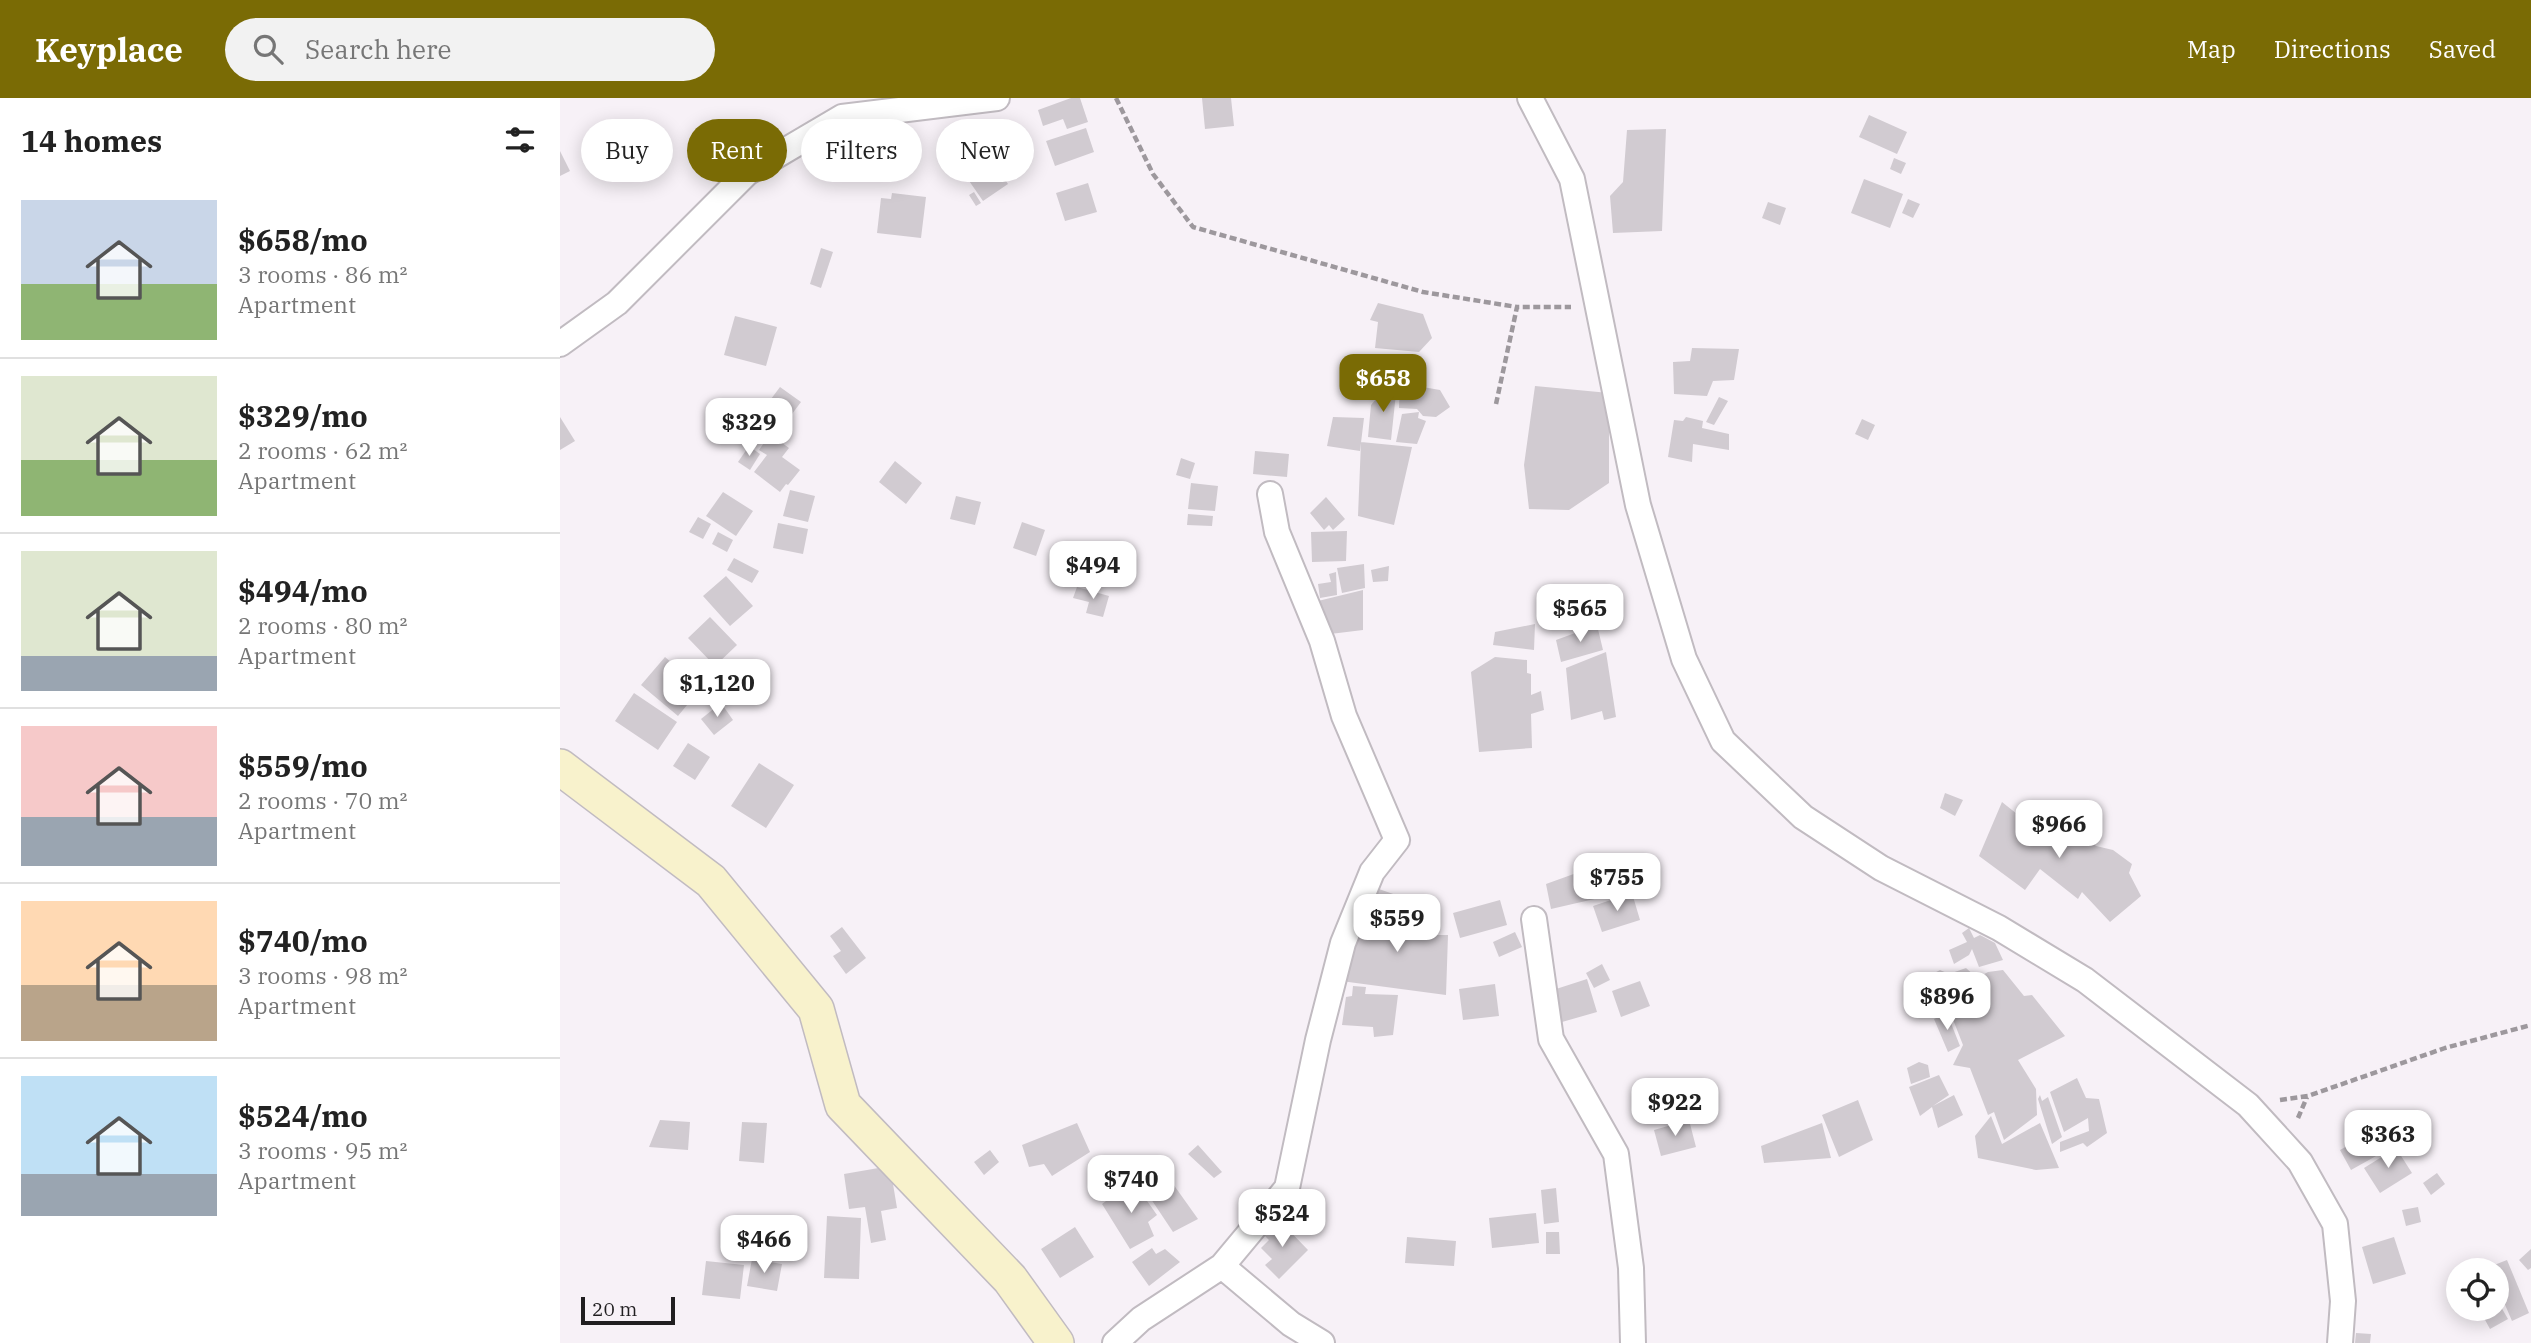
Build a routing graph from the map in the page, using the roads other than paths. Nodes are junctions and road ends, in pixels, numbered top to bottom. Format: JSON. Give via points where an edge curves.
{"nodes":[{"id":1,"x":997,"y":98,"type":"edge"},
{"id":2,"x":1530,"y":98,"type":"edge"},
{"id":3,"x":560,"y":344,"type":"edge"},
{"id":4,"x":1270,"y":494,"type":"dead end"},
{"id":5,"x":560,"y":767,"type":"edge"},
{"id":6,"x":1534,"y":919,"type":"dead end"},
{"id":7,"x":1222,"y":1266,"type":"junction"},
{"id":8,"x":1056,"y":1343,"type":"edge"},
{"id":9,"x":1115,"y":1343,"type":"edge"},
{"id":10,"x":1322,"y":1343,"type":"edge"},
{"id":11,"x":1633,"y":1343,"type":"edge"},
{"id":12,"x":2340,"y":1343,"type":"edge"}],
"edges":[{"from":1,"to":3,"type":"street","via":[[842,117],[747,173],[617,303]]},
{"from":2,"to":12,"type":"street","via":[[1572,179],[1638,505],[1684,659],[1723,741],[1803,817],[1881,868],[1999,928],[2085,980],[2248,1105],[2300,1162],[2335,1224],[2343,1301]]},
{"from":4,"to":7,"type":"street","via":[[1277,532],[1322,640],[1344,716],[1397,840],[1372,872],[1343,943],[1287,1188]]},
{"from":5,"to":8,"type":"main road","via":[[711,881],[816,1009],[843,1105],[1010,1279]]},
{"from":6,"to":11,"type":"street","via":[[1551,1039],[1616,1154],[1631,1269]]},
{"from":7,"to":9,"type":"street","via":[[1141,1319]]},
{"from":7,"to":10,"type":"street","via":[[1291,1324]]}]}
